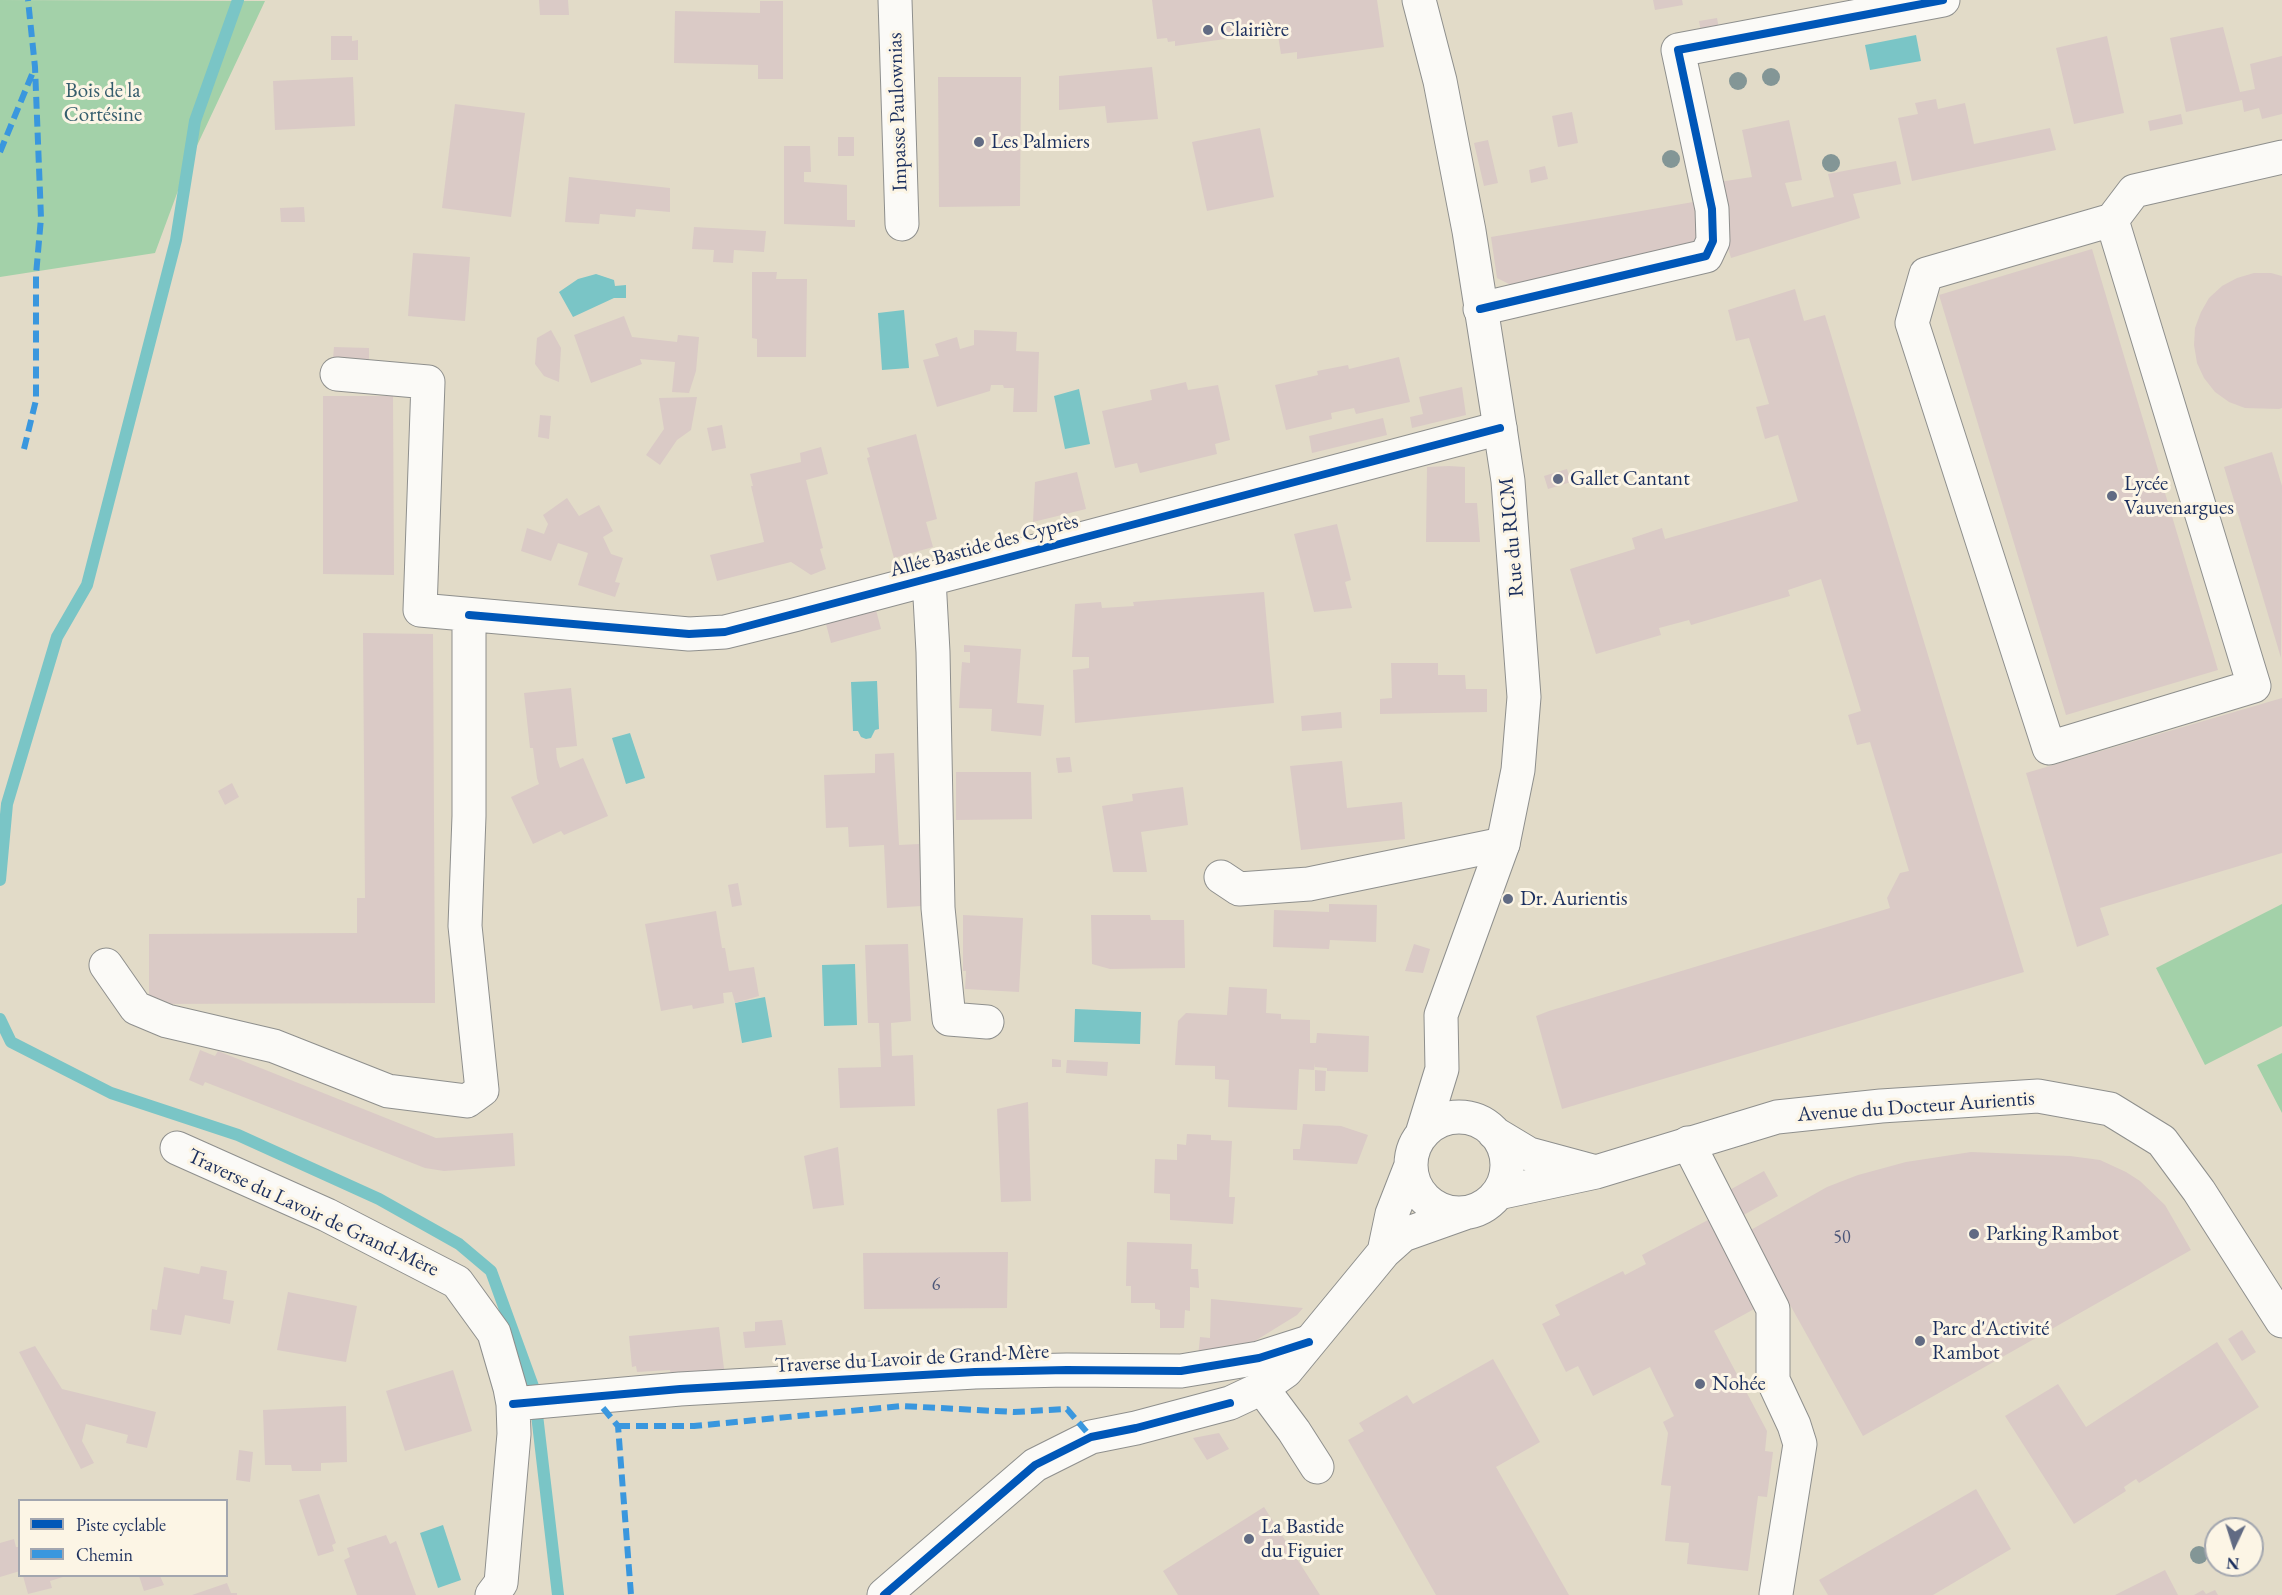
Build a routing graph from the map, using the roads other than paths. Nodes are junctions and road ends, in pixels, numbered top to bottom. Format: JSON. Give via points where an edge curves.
{"nodes":[{"id":1,"x":895,"y":0,"type":"edge"},
{"id":2,"x":1419,"y":0,"type":"edge"},
{"id":3,"x":1943,"y":0,"type":"edge"},
{"id":4,"x":2282,"y":157,"type":"edge"},
{"id":5,"x":2112,"y":220,"type":"junction"},
{"id":6,"x":902,"y":224,"type":"dead end"},
{"id":7,"x":1480,"y":309,"type":"junction"},
{"id":8,"x":337,"y":374,"type":"dead end"},
{"id":9,"x":1500,"y":428,"type":"junction"},
{"id":10,"x":929,"y":579,"type":"junction"},
{"id":11,"x":469,"y":615,"type":"junction"},
{"id":12,"x":1503,"y":844,"type":"junction"},
{"id":13,"x":1221,"y":877,"type":"dead end"},
{"id":14,"x":105,"y":965,"type":"dead end"},
{"id":15,"x":987,"y":1022,"type":"dead end"},
{"id":16,"x":1442,"y":1069,"type":"junction"},
{"id":17,"x":1486,"y":1127,"type":"junction"},
{"id":18,"x":1422,"y":1134,"type":"junction"},
{"id":19,"x":1688,"y":1143,"type":"junction"},
{"id":20,"x":177,"y":1148,"type":"dead end"},
{"id":21,"x":1410,"y":1168,"type":"junction"},
{"id":22,"x":1596,"y":1172,"type":"junction"},
{"id":23,"x":1498,"y":1193,"type":"junction"},
{"id":24,"x":1465,"y":1213,"type":"junction"},
{"id":25,"x":1384,"y":1252,"type":"junction"},
{"id":26,"x":2282,"y":1321,"type":"edge"},
{"id":27,"x":1309,"y":1342,"type":"junction"},
{"id":28,"x":1262,"y":1388,"type":"junction"},
{"id":29,"x":530,"y":1402,"type":"junction"},
{"id":30,"x":1317,"y":1467,"type":"dead end"},
{"id":31,"x":1776,"y":1594,"type":"edge"},
{"id":32,"x":492,"y":1595,"type":"edge"},
{"id":33,"x":884,"y":1595,"type":"edge"}],
"edges":[{"from":1,"to":6,"type":"main road","name":"Impasse Paulownias"},
{"from":2,"to":7,"type":"main road","name":"Rue du RICM","via":[[1440,81]]},
{"from":3,"to":7,"type":"main road","via":[[1678,50],[1712,208],[1713,241],[1706,256]]},
{"from":4,"to":5,"type":"main road","via":[[2134,191]]},
{"from":5,"to":5,"type":"main road","via":[[1926,273],[1912,323],[2049,748],[2254,686]]},
{"from":7,"to":9,"type":"main road","name":"Rue du RICM"},
{"from":8,"to":11,"type":"main road","name":"Allée Bastide des Cyprès","via":[[428,382],[420,610]]},
{"from":9,"to":10,"type":"main road","name":"Allée Bastide des Cyprès"},
{"from":9,"to":12,"type":"main road","name":"Rue du RICM","via":[[1508,481],[1524,697],[1518,770]]},
{"from":10,"to":11,"type":"main road","name":"Allée Bastide des Cyprès","via":[[725,632],[689,634]]},
{"from":10,"to":15,"type":"main road","via":[[938,908],[949,1019]]},
{"from":11,"to":14,"type":"main road","via":[[465,926],[482,1089],[467,1101],[388,1090],[274,1046],[167,1021],[136,1008]]},
{"from":12,"to":13,"type":"main road","via":[[1309,884],[1239,889]]},
{"from":12,"to":16,"type":"main road","name":"Rue du RICM","via":[[1441,1016]]},
{"from":16,"to":17,"type":"main road"},
{"from":16,"to":18,"type":"main road","name":"Rue du RICM"},
{"from":17,"to":18,"type":"main road","via":[[1458,1117],[1440,1121]]},
{"from":17,"to":22,"type":"main road","via":[[1529,1154]]},
{"from":17,"to":23,"type":"main road","via":[[1503,1148],[1507,1166]]},
{"from":18,"to":21,"type":"main road","via":[[1414,1146]]},
{"from":19,"to":22,"type":"main road","name":"Avenue du Docteur Aurientis"},
{"from":19,"to":26,"type":"main road","name":"Avenue du Docteur Aurientis","via":[[1777,1117],[1881,1106],[2038,1096],[2110,1109],[2162,1141],[2199,1191]]},
{"from":19,"to":31,"type":"main road","via":[[1773,1309],[1773,1380],[1800,1444]]},
{"from":20,"to":29,"type":"main road","name":"Traverse du Lavoir de Grand-Mère","via":[[327,1215],[457,1282],[494,1333]]},
{"from":21,"to":24,"type":"main road","via":[[1414,1184],[1427,1201],[1443,1211]]},
{"from":21,"to":25,"type":"main road","via":[[1392,1214]]},
{"from":22,"to":23,"type":"main road","name":"Avenue du Docteur Aurientis"},
{"from":23,"to":24,"type":"main road","via":[[1482,1208]]},
{"from":24,"to":25,"type":"main road","via":[[1403,1235]]},
{"from":25,"to":27,"type":"main road"},
{"from":27,"to":28,"type":"main road","via":[[1286,1371]]},
{"from":27,"to":29,"type":"main road","name":"Traverse du Lavoir de Grand-Mère","via":[[1259,1358],[1181,1371],[975,1372]]},
{"from":28,"to":30,"type":"main road"},
{"from":28,"to":33,"type":"main road","via":[[1230,1403],[1091,1437],[1035,1465]]},
{"from":29,"to":32,"type":"main road","name":"Traverse du Lavoir de Grand-Mère","via":[[514,1434],[501,1582]]}]}
